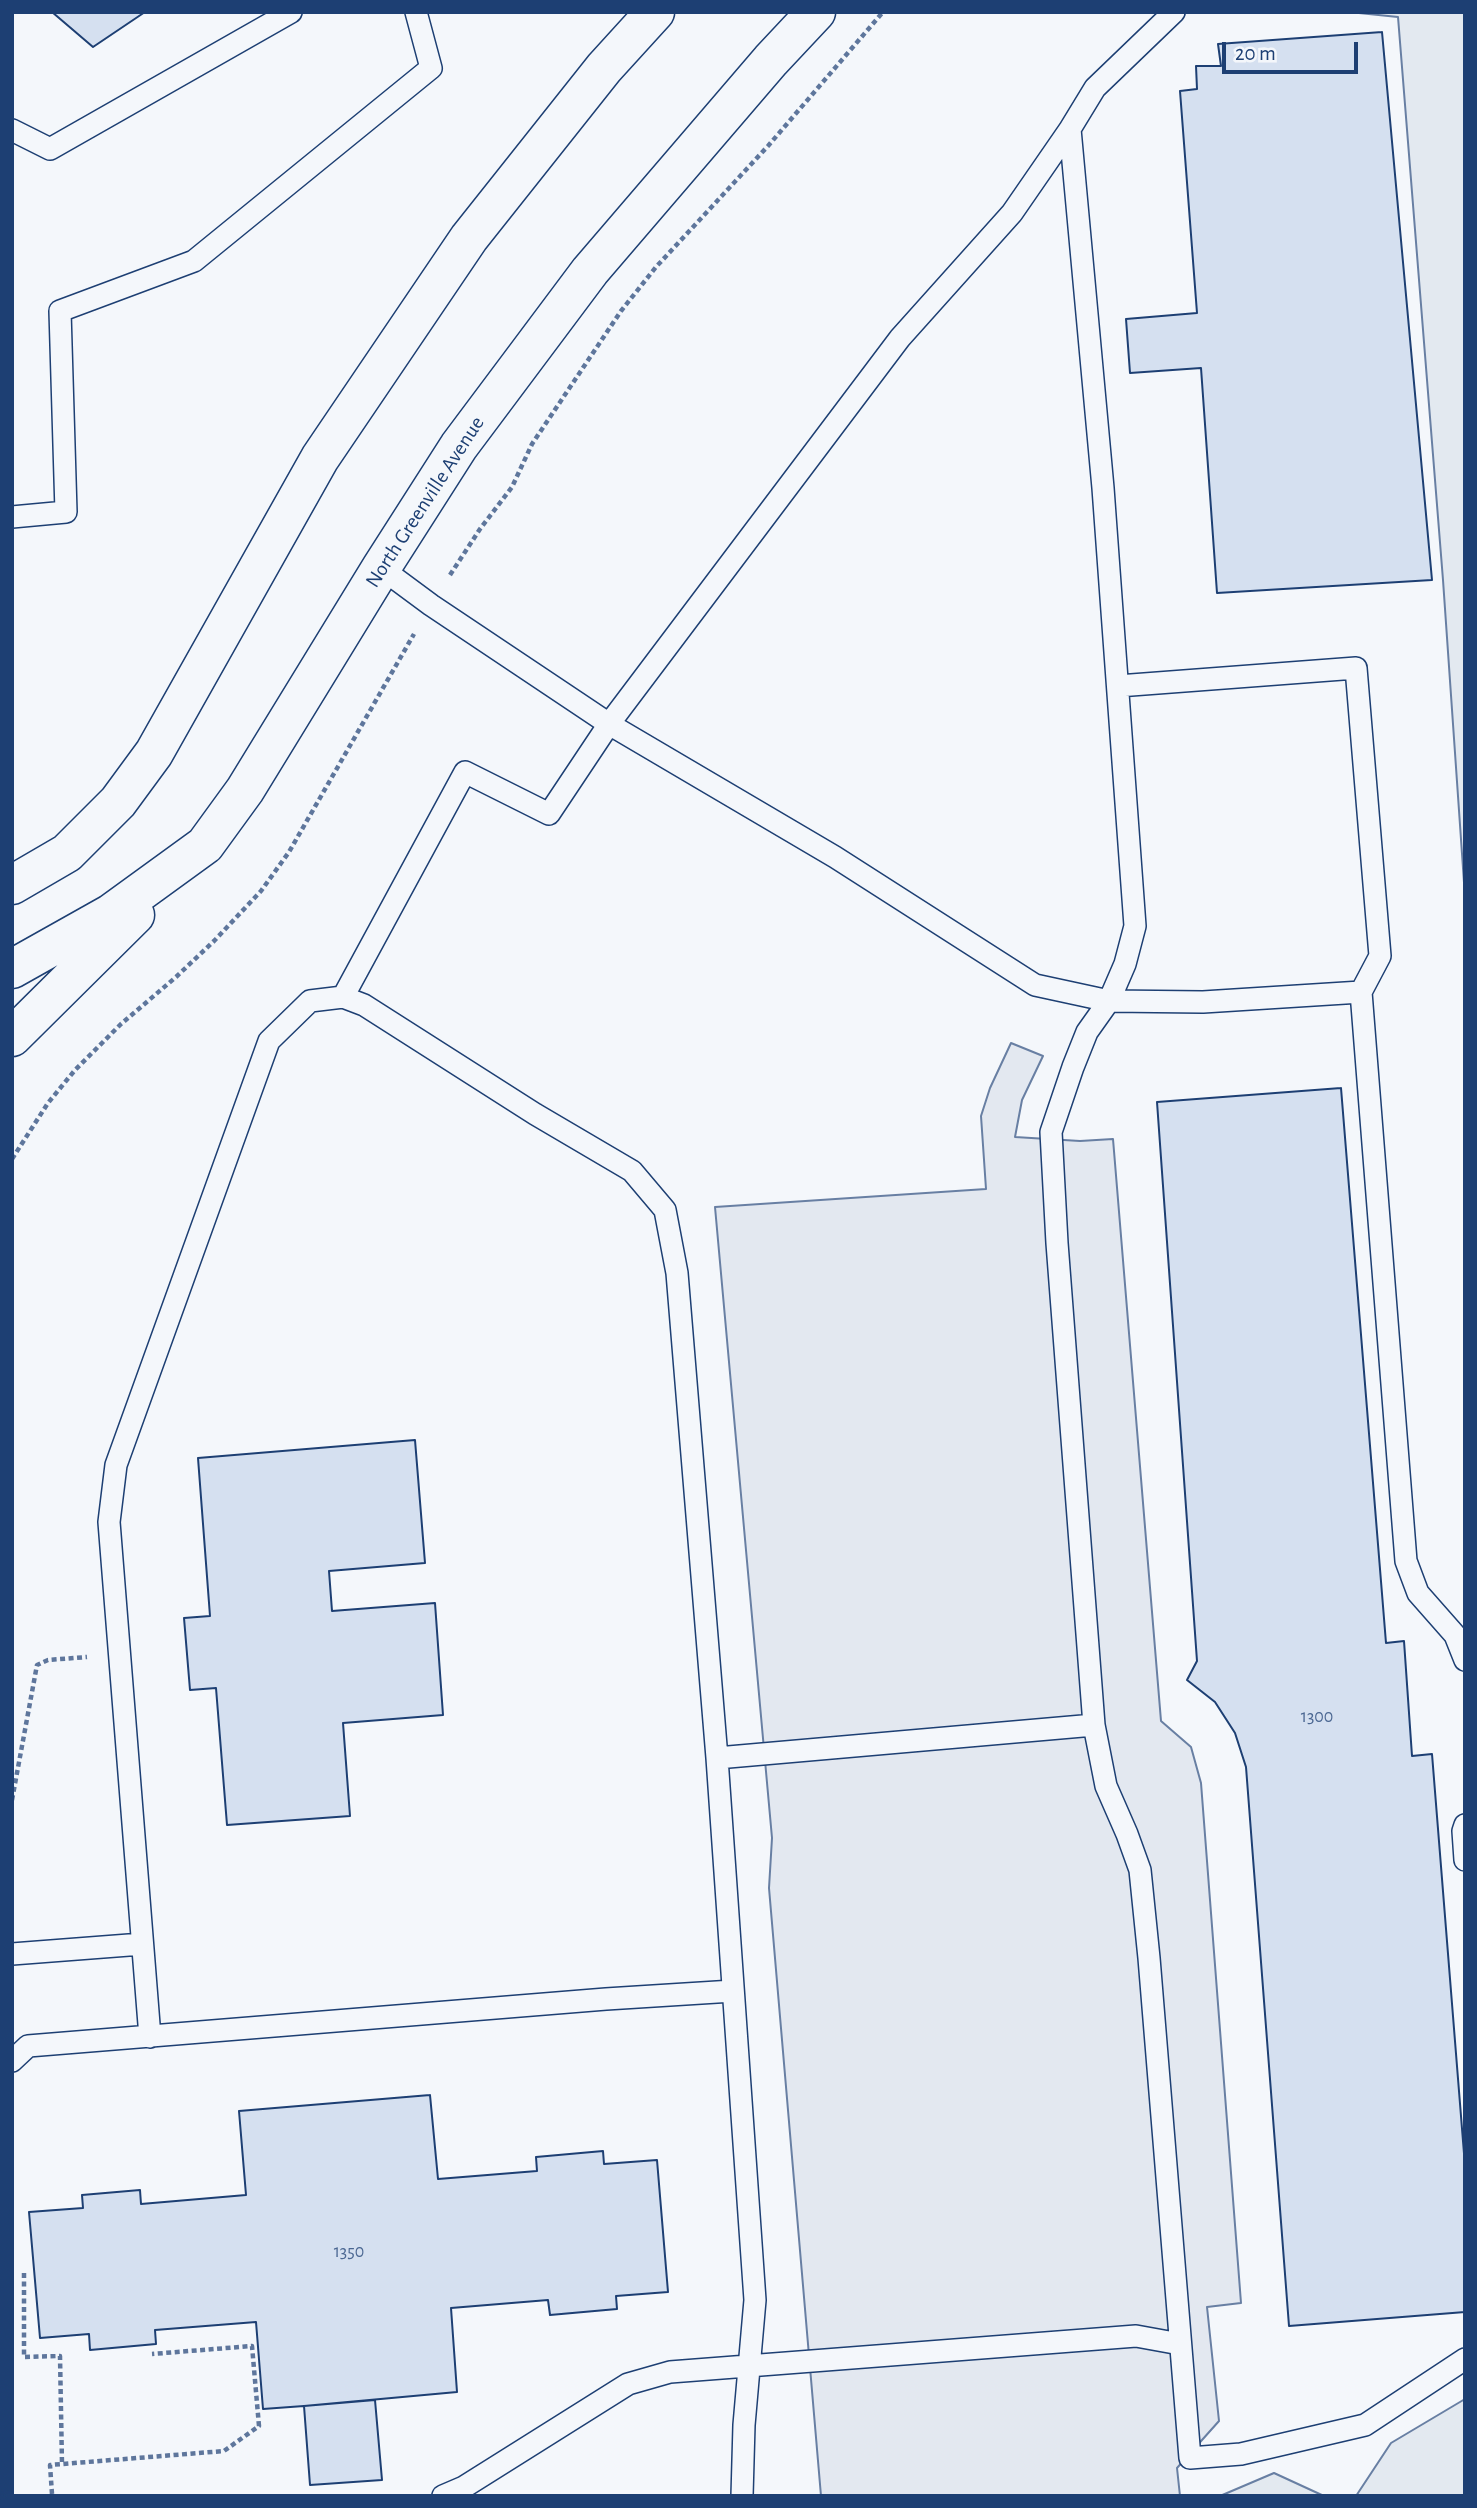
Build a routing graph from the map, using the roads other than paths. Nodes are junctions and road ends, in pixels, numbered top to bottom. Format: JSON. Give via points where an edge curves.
{"nodes":[{"id":1,"x":291,"y":12,"type":"edge"},
{"id":2,"x":416,"y":12,"type":"edge"},
{"id":3,"x":655,"y":12,"type":"edge"},
{"id":4,"x":816,"y":12,"type":"edge"},
{"id":5,"x":1174,"y":12,"type":"edge"},
{"id":6,"x":1070,"y":129,"type":"junction"},
{"id":7,"x":12,"y":130,"type":"edge"},
{"id":8,"x":12,"y":517,"type":"edge"},
{"id":9,"x":381,"y":568,"type":"junction"},
{"id":10,"x":1118,"y":686,"type":"junction"},
{"id":11,"x":609,"y":724,"type":"junction"},
{"id":12,"x":205,"y":845,"type":"junction"},
{"id":13,"x":12,"y":885,"type":"edge"},
{"id":14,"x":17,"y":967,"type":"edge"},
{"id":15,"x":1361,"y":992,"type":"junction"},
{"id":16,"x":343,"y":997,"type":"junction"},
{"id":17,"x":1109,"y":1001,"type":"junction"},
{"id":18,"x":12,"y":1037,"type":"edge"},
{"id":19,"x":1465,"y":1660,"type":"edge"},
{"id":20,"x":1094,"y":1726,"type":"junction"},
{"id":21,"x":717,"y":1758,"type":"junction"},
{"id":22,"x":1465,"y":1825,"type":"edge"},
{"id":23,"x":1465,"y":1860,"type":"edge"},
{"id":24,"x":142,"y":1944,"type":"junction"},
{"id":25,"x":12,"y":1954,"type":"edge"},
{"id":26,"x":733,"y":1991,"type":"junction"},
{"id":27,"x":150,"y":2037,"type":"junction"},
{"id":28,"x":12,"y":2060,"type":"edge"},
{"id":29,"x":1181,"y":2344,"type":"junction"},
{"id":30,"x":1465,"y":2359,"type":"edge"},
{"id":31,"x":749,"y":2366,"type":"junction"},
{"id":32,"x":443,"y":2496,"type":"edge"},
{"id":33,"x":742,"y":2496,"type":"edge"}],
"edges":[{"from":1,"to":7,"type":"lane","via":[[50,149]]},
{"from":2,"to":8,"type":"lane","via":[[431,68],[194,261],[60,311],[65,512]]},
{"from":3,"to":13,"type":"main road","via":[[604,68],[453,261],[320,458],[174,718],[118,802],[67,853]]},
{"from":4,"to":9,"type":"main road","name":"North Greenville Avenue","via":[[590,271],[459,446]]},
{"from":5,"to":6,"type":"lane","via":[[1095,88]]},
{"from":6,"to":10,"type":"lane"},
{"from":6,"to":11,"type":"lane","via":[[1012,213],[900,338]]},
{"from":9,"to":11,"type":"lane"},
{"from":9,"to":12,"type":"main road","name":"North Greenville Avenue","via":[[245,790]]},
{"from":10,"to":15,"type":"lane","via":[[1356,668],[1380,956]]},
{"from":10,"to":17,"type":"lane","via":[[1135,926]]},
{"from":11,"to":16,"type":"lane","via":[[549,814],[465,772]]},
{"from":11,"to":17,"type":"lane","via":[[835,857],[1035,985]]},
{"from":12,"to":14,"type":"main road","name":"North Greenville Avenue","via":[[110,914]]},
{"from":12,"to":18,"type":"main road"},
{"from":15,"to":17,"type":"lane","via":[[1203,1002]]},
{"from":15,"to":19,"type":"lane","via":[[1406,1561],[1418,1593],[1455,1635]]},
{"from":16,"to":21,"type":"lane","via":[[364,1005],[632,1171],[665,1210],[677,1273]]},
{"from":16,"to":24,"type":"lane","via":[[310,1000],[269,1041],[116,1465],[109,1522]]},
{"from":17,"to":20,"type":"lane","via":[[1087,1032],[1051,1132]]},
{"from":20,"to":21,"type":"lane"},
{"from":20,"to":29,"type":"lane","via":[[1106,1786],[1140,1870]]},
{"from":21,"to":26,"type":"lane"},
{"from":22,"to":23,"type":"lane"},
{"from":24,"to":25,"type":"lane"},
{"from":24,"to":27,"type":"lane"},
{"from":26,"to":27,"type":"lane"},
{"from":26,"to":31,"type":"lane","via":[[755,2300]]},
{"from":27,"to":28,"type":"lane","via":[[28,2046]]},
{"from":29,"to":30,"type":"lane","via":[[1190,2458],[1241,2454],[1365,2425]]},
{"from":29,"to":31,"type":"lane","via":[[1136,2336]]},
{"from":31,"to":32,"type":"lane","via":[[670,2372],[628,2384]]},
{"from":31,"to":33,"type":"lane"}]}
